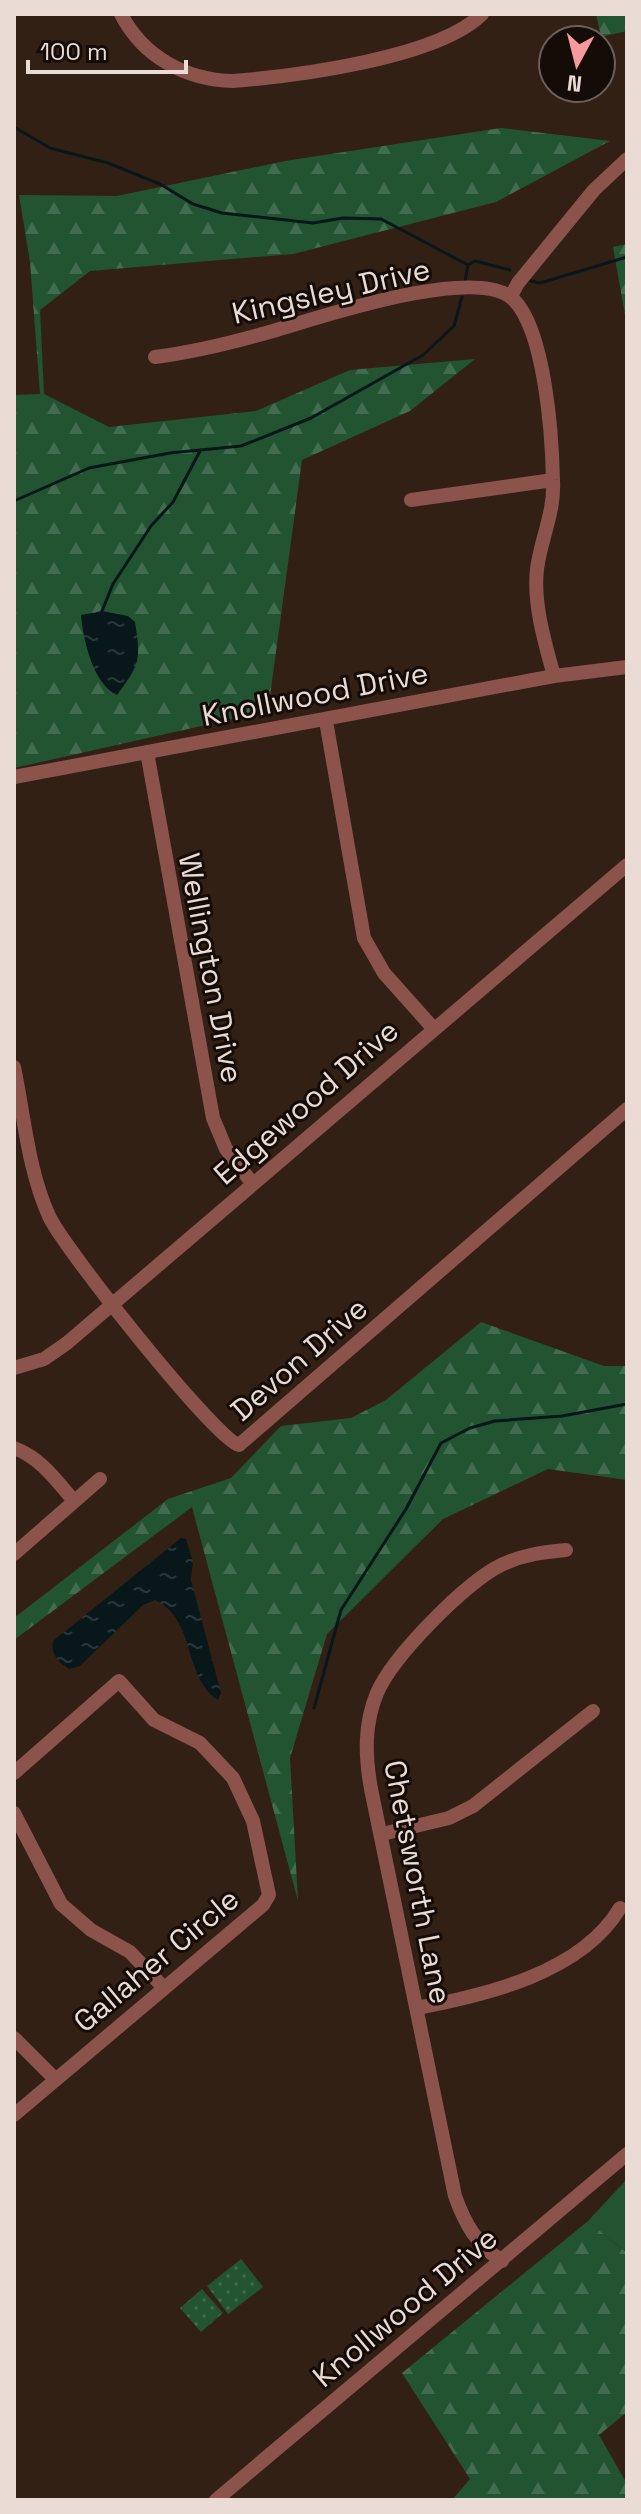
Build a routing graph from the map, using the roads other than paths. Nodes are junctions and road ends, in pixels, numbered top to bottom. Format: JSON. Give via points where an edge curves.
{"nodes":[{"id":1,"x":121,"y":14,"type":"edge"},
{"id":2,"x":482,"y":14,"type":"edge"},
{"id":3,"x":627,"y":159,"type":"edge"},
{"id":4,"x":511,"y":296,"type":"junction"},
{"id":5,"x":155,"y":357,"type":"dead end"},
{"id":6,"x":553,"y":480,"type":"junction"},
{"id":7,"x":411,"y":500,"type":"dead end"},
{"id":8,"x":627,"y":667,"type":"edge"},
{"id":9,"x":554,"y":676,"type":"junction"},
{"id":10,"x":326,"y":721,"type":"junction"},
{"id":11,"x":147,"y":752,"type":"junction"},
{"id":12,"x":14,"y":777,"type":"edge"},
{"id":13,"x":627,"y":865,"type":"edge"},
{"id":14,"x":433,"y":1028,"type":"junction"},
{"id":15,"x":14,"y":1067,"type":"edge"},
{"id":16,"x":627,"y":1109,"type":"edge"},
{"id":17,"x":252,"y":1183,"type":"junction"},
{"id":18,"x":113,"y":1304,"type":"junction"},
{"id":19,"x":14,"y":1368,"type":"edge"},
{"id":20,"x":14,"y":1448,"type":"edge"},
{"id":21,"x":100,"y":1479,"type":"dead end"},
{"id":22,"x":74,"y":1501,"type":"junction"},
{"id":23,"x":566,"y":1550,"type":"dead end"},
{"id":24,"x":14,"y":1554,"type":"edge"},
{"id":25,"x":593,"y":1711,"type":"dead end"},
{"id":26,"x":14,"y":1773,"type":"edge"},
{"id":27,"x":14,"y":1813,"type":"edge"},
{"id":28,"x":382,"y":1834,"type":"junction"},
{"id":29,"x":620,"y":1908,"type":"dead end"},
{"id":30,"x":164,"y":1988,"type":"junction"},
{"id":31,"x":417,"y":2008,"type":"junction"},
{"id":32,"x":14,"y":2038,"type":"edge"},
{"id":33,"x":54,"y":2078,"type":"junction"},
{"id":34,"x":14,"y":2115,"type":"edge"},
{"id":35,"x":627,"y":2154,"type":"edge"},
{"id":36,"x":502,"y":2261,"type":"junction"},
{"id":37,"x":216,"y":2500,"type":"edge"}],
"edges":[{"from":1,"to":2,"type":"street","via":[[138,39],[171,66],[204,79],[233,81],[428,46],[458,33]]},
{"from":3,"to":4,"type":"street","via":[[594,190]]},
{"from":4,"to":5,"type":"street","name":"Kingsley Drive","via":[[480,287],[413,294]]},
{"from":4,"to":6,"type":"street","via":[[536,338]]},
{"from":6,"to":7,"type":"street"},
{"from":6,"to":9,"type":"street","via":[[554,507],[537,582]]},
{"from":8,"to":9,"type":"street","name":"Knollwood Drive"},
{"from":9,"to":10,"type":"street","name":"Knollwood Drive"},
{"from":10,"to":11,"type":"street","name":"Knollwood Drive"},
{"from":10,"to":14,"type":"street","via":[[364,938],[384,973]]},
{"from":11,"to":12,"type":"street","name":"Knollwood Drive"},
{"from":11,"to":17,"type":"street","name":"Wellington Drive","via":[[213,1118],[226,1149]]},
{"from":13,"to":14,"type":"street","name":"Edgewood Drive"},
{"from":14,"to":17,"type":"street","name":"Edgewood Drive"},
{"from":15,"to":18,"type":"street","name":"Devon Drive","via":[[49,1217]]},
{"from":16,"to":18,"type":"street","name":"Devon Drive","via":[[243,1444],[222,1435]]},
{"from":17,"to":18,"type":"street","name":"Edgewood Drive"},
{"from":18,"to":19,"type":"street","name":"Edgewood Drive","via":[[53,1353]]},
{"from":20,"to":22,"type":"street","via":[[46,1468]]},
{"from":21,"to":22,"type":"street"},
{"from":22,"to":24,"type":"street"},
{"from":23,"to":28,"type":"street","name":"Chetsworth Lane","via":[[533,1553],[493,1570],[416,1639],[386,1676],[366,1739]]},
{"from":25,"to":28,"type":"street","via":[[473,1806]]},
{"from":26,"to":30,"type":"street","name":"Gallaher Circle","via":[[119,1681],[154,1720],[200,1743],[233,1778],[253,1821],[269,1895]]},
{"from":27,"to":30,"type":"street","via":[[61,1904],[82,1924],[130,1952]]},
{"from":28,"to":31,"type":"street","name":"Chetsworth Lane"},
{"from":29,"to":31,"type":"street","via":[[598,1935],[522,1982]]},
{"from":30,"to":33,"type":"street","name":"Gallaher Circle"},
{"from":31,"to":36,"type":"street","name":"Chetsworth Lane","via":[[455,2196],[485,2250]]},
{"from":32,"to":33,"type":"street"},
{"from":33,"to":34,"type":"street","name":"Gallaher Circle"},
{"from":35,"to":36,"type":"street","name":"Knollwood Drive"},
{"from":36,"to":37,"type":"street","name":"Knollwood Drive"}]}
